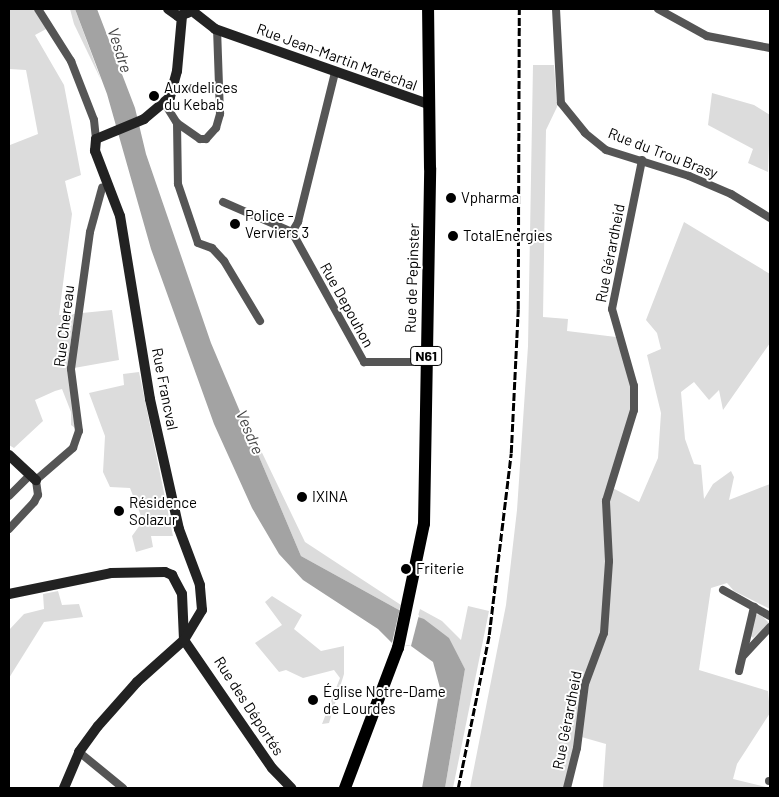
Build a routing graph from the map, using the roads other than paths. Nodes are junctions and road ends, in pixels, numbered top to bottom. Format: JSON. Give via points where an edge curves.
{"nodes":[{"id":1,"x":38,"y":9,"type":"edge"},
{"id":2,"x":168,"y":9,"type":"edge"},
{"id":3,"x":428,"y":9,"type":"edge"},
{"id":4,"x":556,"y":9,"type":"edge"},
{"id":5,"x":658,"y":9,"type":"edge"},
{"id":6,"x":188,"y":12,"type":"edge"},
{"id":7,"x":217,"y":30,"type":"junction"},
{"id":8,"x":770,"y":48,"type":"edge"},
{"id":9,"x":335,"y":72,"type":"junction"},
{"id":10,"x":172,"y":88,"type":"junction"},
{"id":11,"x":219,"y":89,"type":"junction"},
{"id":12,"x":165,"y":104,"type":"junction"},
{"id":13,"x":428,"y":104,"type":"junction"},
{"id":14,"x":176,"y":123,"type":"junction"},
{"id":15,"x":100,"y":136,"type":"junction"},
{"id":16,"x":642,"y":160,"type":"junction"},
{"id":17,"x":102,"y":188,"type":"dead end"},
{"id":18,"x":223,"y":202,"type":"dead end"},
{"id":19,"x":770,"y":218,"type":"edge"},
{"id":20,"x":292,"y":232,"type":"junction"},
{"id":21,"x":260,"y":321,"type":"dead end"},
{"id":22,"x":426,"y":362,"type":"junction"},
{"id":23,"x":9,"y":455,"type":"edge"},
{"id":24,"x":34,"y":477,"type":"junction"},
{"id":25,"x":9,"y":496,"type":"edge"},
{"id":26,"x":9,"y":528,"type":"edge"},
{"id":27,"x":723,"y":590,"type":"dead end"},
{"id":28,"x":9,"y":594,"type":"edge"},
{"id":29,"x":754,"y":607,"type":"junction"},
{"id":30,"x":770,"y":616,"type":"edge"},
{"id":31,"x":770,"y":627,"type":"edge"},
{"id":32,"x":184,"y":640,"type":"junction"},
{"id":33,"x":743,"y":656,"type":"junction"},
{"id":34,"x":738,"y":672,"type":"dead end"},
{"id":35,"x":79,"y":752,"type":"junction"},
{"id":36,"x":64,"y":788,"type":"edge"},
{"id":37,"x":123,"y":788,"type":"edge"},
{"id":38,"x":291,"y":788,"type":"edge"},
{"id":39,"x":345,"y":788,"type":"edge"},
{"id":40,"x":567,"y":788,"type":"edge"}],
"edges":[{"from":1,"to":15,"type":"street","via":[[71,62]]},
{"from":2,"to":6,"type":"street","name":"Rue Jean-Martin Maréchal"},
{"from":3,"to":13,"type":"main road","name":"Rue de Pepinster","number":"N61"},
{"from":4,"to":16,"type":"street","name":"Rue du Trou Brasy","via":[[561,103],[568,115],[606,150]]},
{"from":5,"to":8,"type":"street","via":[[707,36]]},
{"from":6,"to":7,"type":"street","name":"Rue Jean-Martin Maréchal"},
{"from":6,"to":10,"type":"street"},
{"from":7,"to":9,"type":"street","name":"Rue Jean-Martin Maréchal"},
{"from":7,"to":11,"type":"street"},
{"from":9,"to":13,"type":"street","name":"Rue Jean-Martin Maréchal"},
{"from":9,"to":20,"type":"street","via":[[298,222]]},
{"from":10,"to":11,"type":"street"},
{"from":10,"to":12,"type":"street"},
{"from":11,"to":14,"type":"street","via":[[220,114],[216,128],[206,139],[200,139]]},
{"from":12,"to":14,"type":"street"},
{"from":12,"to":15,"type":"street","via":[[144,119]]},
{"from":13,"to":22,"type":"main road","name":"Rue de Pepinster","number":"N61"},
{"from":14,"to":21,"type":"street","via":[[178,184],[198,243],[212,248],[224,261]]},
{"from":15,"to":32,"type":"street","name":"Rue Francval","via":[[98,162],[120,216],[150,399],[179,530],[200,585],[202,610]]},
{"from":16,"to":19,"type":"street","name":"Rue du Trou Brasy","via":[[731,194]]},
{"from":16,"to":40,"type":"street","name":"Rue Gérardheid","via":[[612,308],[634,386],[634,410],[606,501],[609,561],[604,633],[585,684],[577,748]]},
{"from":17,"to":24,"type":"street","name":"Rue Chereau","via":[[90,232],[71,368],[79,431],[73,448]]},
{"from":18,"to":20,"type":"street"},
{"from":20,"to":22,"type":"street","name":"Rue Depouhon","via":[[364,362]]},
{"from":22,"to":39,"type":"main road","name":"Rue de Pepinster","number":"N61","via":[[426,498],[420,554],[398,648]]},
{"from":23,"to":24,"type":"street"},
{"from":24,"to":25,"type":"street","name":"Rue Chereau"},
{"from":24,"to":26,"type":"street","via":[[38,495]]},
{"from":27,"to":29,"type":"street"},
{"from":28,"to":32,"type":"street","via":[[111,573],[165,572],[175,580],[182,594]]},
{"from":29,"to":30,"type":"street"},
{"from":29,"to":33,"type":"street"},
{"from":31,"to":33,"type":"street"},
{"from":32,"to":35,"type":"street","name":"Rue Francval","via":[[115,704]]},
{"from":32,"to":38,"type":"street","name":"Rue des Déportés","via":[[272,768]]},
{"from":33,"to":34,"type":"street"},
{"from":35,"to":36,"type":"street","name":"Rue Francval"},
{"from":35,"to":37,"type":"street"}]}
